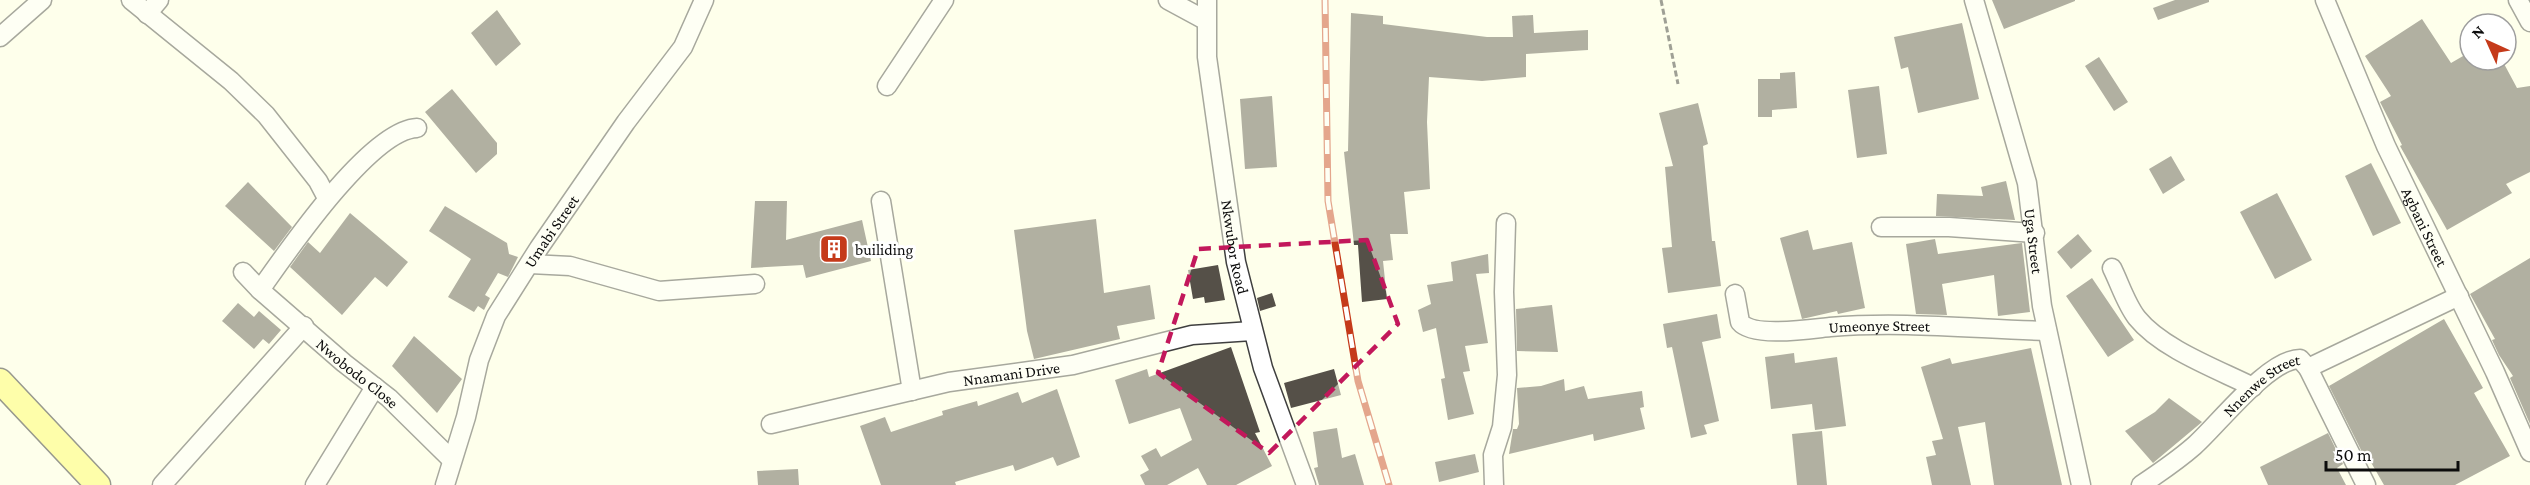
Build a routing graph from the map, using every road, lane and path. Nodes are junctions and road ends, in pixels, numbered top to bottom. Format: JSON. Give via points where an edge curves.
{"nodes":[{"id":1,"x":42,"y":0,"type":"edge"},
{"id":2,"x":131,"y":0,"type":"edge"},
{"id":3,"x":159,"y":0,"type":"edge"},
{"id":4,"x":704,"y":0,"type":"edge"},
{"id":5,"x":944,"y":0,"type":"edge"},
{"id":6,"x":1168,"y":0,"type":"edge"},
{"id":7,"x":1207,"y":0,"type":"edge"},
{"id":8,"x":1661,"y":0,"type":"edge"},
{"id":9,"x":1974,"y":0,"type":"edge"},
{"id":10,"x":2325,"y":0,"type":"edge"},
{"id":11,"x":2518,"y":0,"type":"edge"},
{"id":12,"x":147,"y":14,"type":"junction"},
{"id":13,"x":1205,"y":20,"type":"junction"},
{"id":14,"x":2530,"y":22,"type":"edge"},
{"id":15,"x":0,"y":38,"type":"edge"},
{"id":16,"x":1678,"y":84,"type":"dead end"},
{"id":17,"x":887,"y":86,"type":"dead end"},
{"id":18,"x":417,"y":128,"type":"dead end"},
{"id":19,"x":327,"y":198,"type":"junction"},
{"id":20,"x":881,"y":201,"type":"dead end"},
{"id":21,"x":1506,"y":224,"type":"dead end"},
{"id":22,"x":1881,"y":227,"type":"dead end"},
{"id":23,"x":2035,"y":233,"type":"junction"},
{"id":24,"x":530,"y":264,"type":"junction"},
{"id":25,"x":2112,"y":268,"type":"dead end"},
{"id":26,"x":243,"y":272,"type":"dead end"},
{"id":27,"x":755,"y":284,"type":"dead end"},
{"id":28,"x":260,"y":290,"type":"junction"},
{"id":29,"x":1735,"y":294,"type":"dead end"},
{"id":30,"x":2459,"y":296,"type":"junction"},
{"id":31,"x":304,"y":326,"type":"junction"},
{"id":32,"x":1252,"y":331,"type":"junction"},
{"id":33,"x":2047,"y":331,"type":"junction"},
{"id":34,"x":2308,"y":368,"type":"junction"},
{"id":35,"x":0,"y":381,"type":"edge"},
{"id":36,"x":375,"y":387,"type":"junction"},
{"id":37,"x":2253,"y":387,"type":"junction"},
{"id":38,"x":912,"y":391,"type":"junction"},
{"id":39,"x":771,"y":424,"type":"dead end"},
{"id":40,"x":2530,"y":452,"type":"edge"},
{"id":41,"x":452,"y":460,"type":"junction"},
{"id":42,"x":98,"y":485,"type":"edge"},
{"id":43,"x":162,"y":485,"type":"edge"},
{"id":44,"x":315,"y":485,"type":"edge"},
{"id":45,"x":445,"y":485,"type":"edge"},
{"id":46,"x":1306,"y":485,"type":"edge"},
{"id":47,"x":1494,"y":485,"type":"edge"},
{"id":48,"x":2081,"y":485,"type":"edge"},
{"id":49,"x":2141,"y":485,"type":"edge"},
{"id":50,"x":2366,"y":485,"type":"edge"}],
"edges":[{"from":1,"to":15,"type":"street"},
{"from":2,"to":12,"type":"street"},
{"from":3,"to":12,"type":"street"},
{"from":4,"to":24,"type":"street","name":"Umabi Street","via":[[683,46]]},
{"from":5,"to":17,"type":"street"},
{"from":6,"to":13,"type":"street"},
{"from":7,"to":13,"type":"street","name":"Nkwubor Road"},
{"from":8,"to":16,"type":"path"},
{"from":9,"to":23,"type":"street","name":"Uga Street","via":[[2027,183]]},
{"from":10,"to":30,"type":"street","name":"Agbani Street","via":[[2386,146]]},
{"from":11,"to":14,"type":"street"},
{"from":12,"to":19,"type":"street","via":[[231,81],[266,116]]},
{"from":13,"to":32,"type":"street","name":"Nkwubor Road","via":[[1230,224]]},
{"from":18,"to":19,"type":"street","via":[[397,133],[383,143]]},
{"from":19,"to":28,"type":"street"},
{"from":20,"to":38,"type":"street"},
{"from":21,"to":47,"type":"street","via":[[1507,375],[1502,427],[1492,455]]},
{"from":22,"to":23,"type":"street"},
{"from":23,"to":33,"type":"street","name":"Uga Street"},
{"from":24,"to":27,"type":"street","via":[[570,266],[658,291]]},
{"from":24,"to":41,"type":"street","name":"Umabi Street","via":[[496,316],[485,341]]},
{"from":25,"to":37,"type":"street","via":[[2136,317],[2148,329]]},
{"from":26,"to":28,"type":"street","name":"Nwobodo Close"},
{"from":28,"to":31,"type":"street","name":"Nwobodo Close"},
{"from":29,"to":33,"type":"street","name":"Umeonye Street","via":[[1740,322],[1750,329],[1903,325]]},
{"from":30,"to":34,"type":"street","name":"Nnenwe Street"},
{"from":30,"to":40,"type":"street","name":"Agbani Street"},
{"from":31,"to":36,"type":"street","name":"Nwobodo Close"},
{"from":31,"to":43,"type":"street"},
{"from":32,"to":38,"type":"street","name":"Nnamani Drive","via":[[1192,335],[1072,365]]},
{"from":32,"to":46,"type":"street","name":"Nkwubor Road"},
{"from":33,"to":48,"type":"street","name":"Uga Street"},
{"from":34,"to":37,"type":"street","name":"Nnenwe Street","via":[[2295,359],[2280,365]]},
{"from":34,"to":50,"type":"street"},
{"from":35,"to":42,"type":"main road"},
{"from":36,"to":41,"type":"street","name":"Nwobodo Close"},
{"from":36,"to":44,"type":"street"},
{"from":37,"to":49,"type":"street","name":"Nnenwe Street","via":[[2194,447]]},
{"from":38,"to":39,"type":"street","name":"Nnamani Drive"},
{"from":41,"to":45,"type":"street","name":"Umabi Street"}]}
